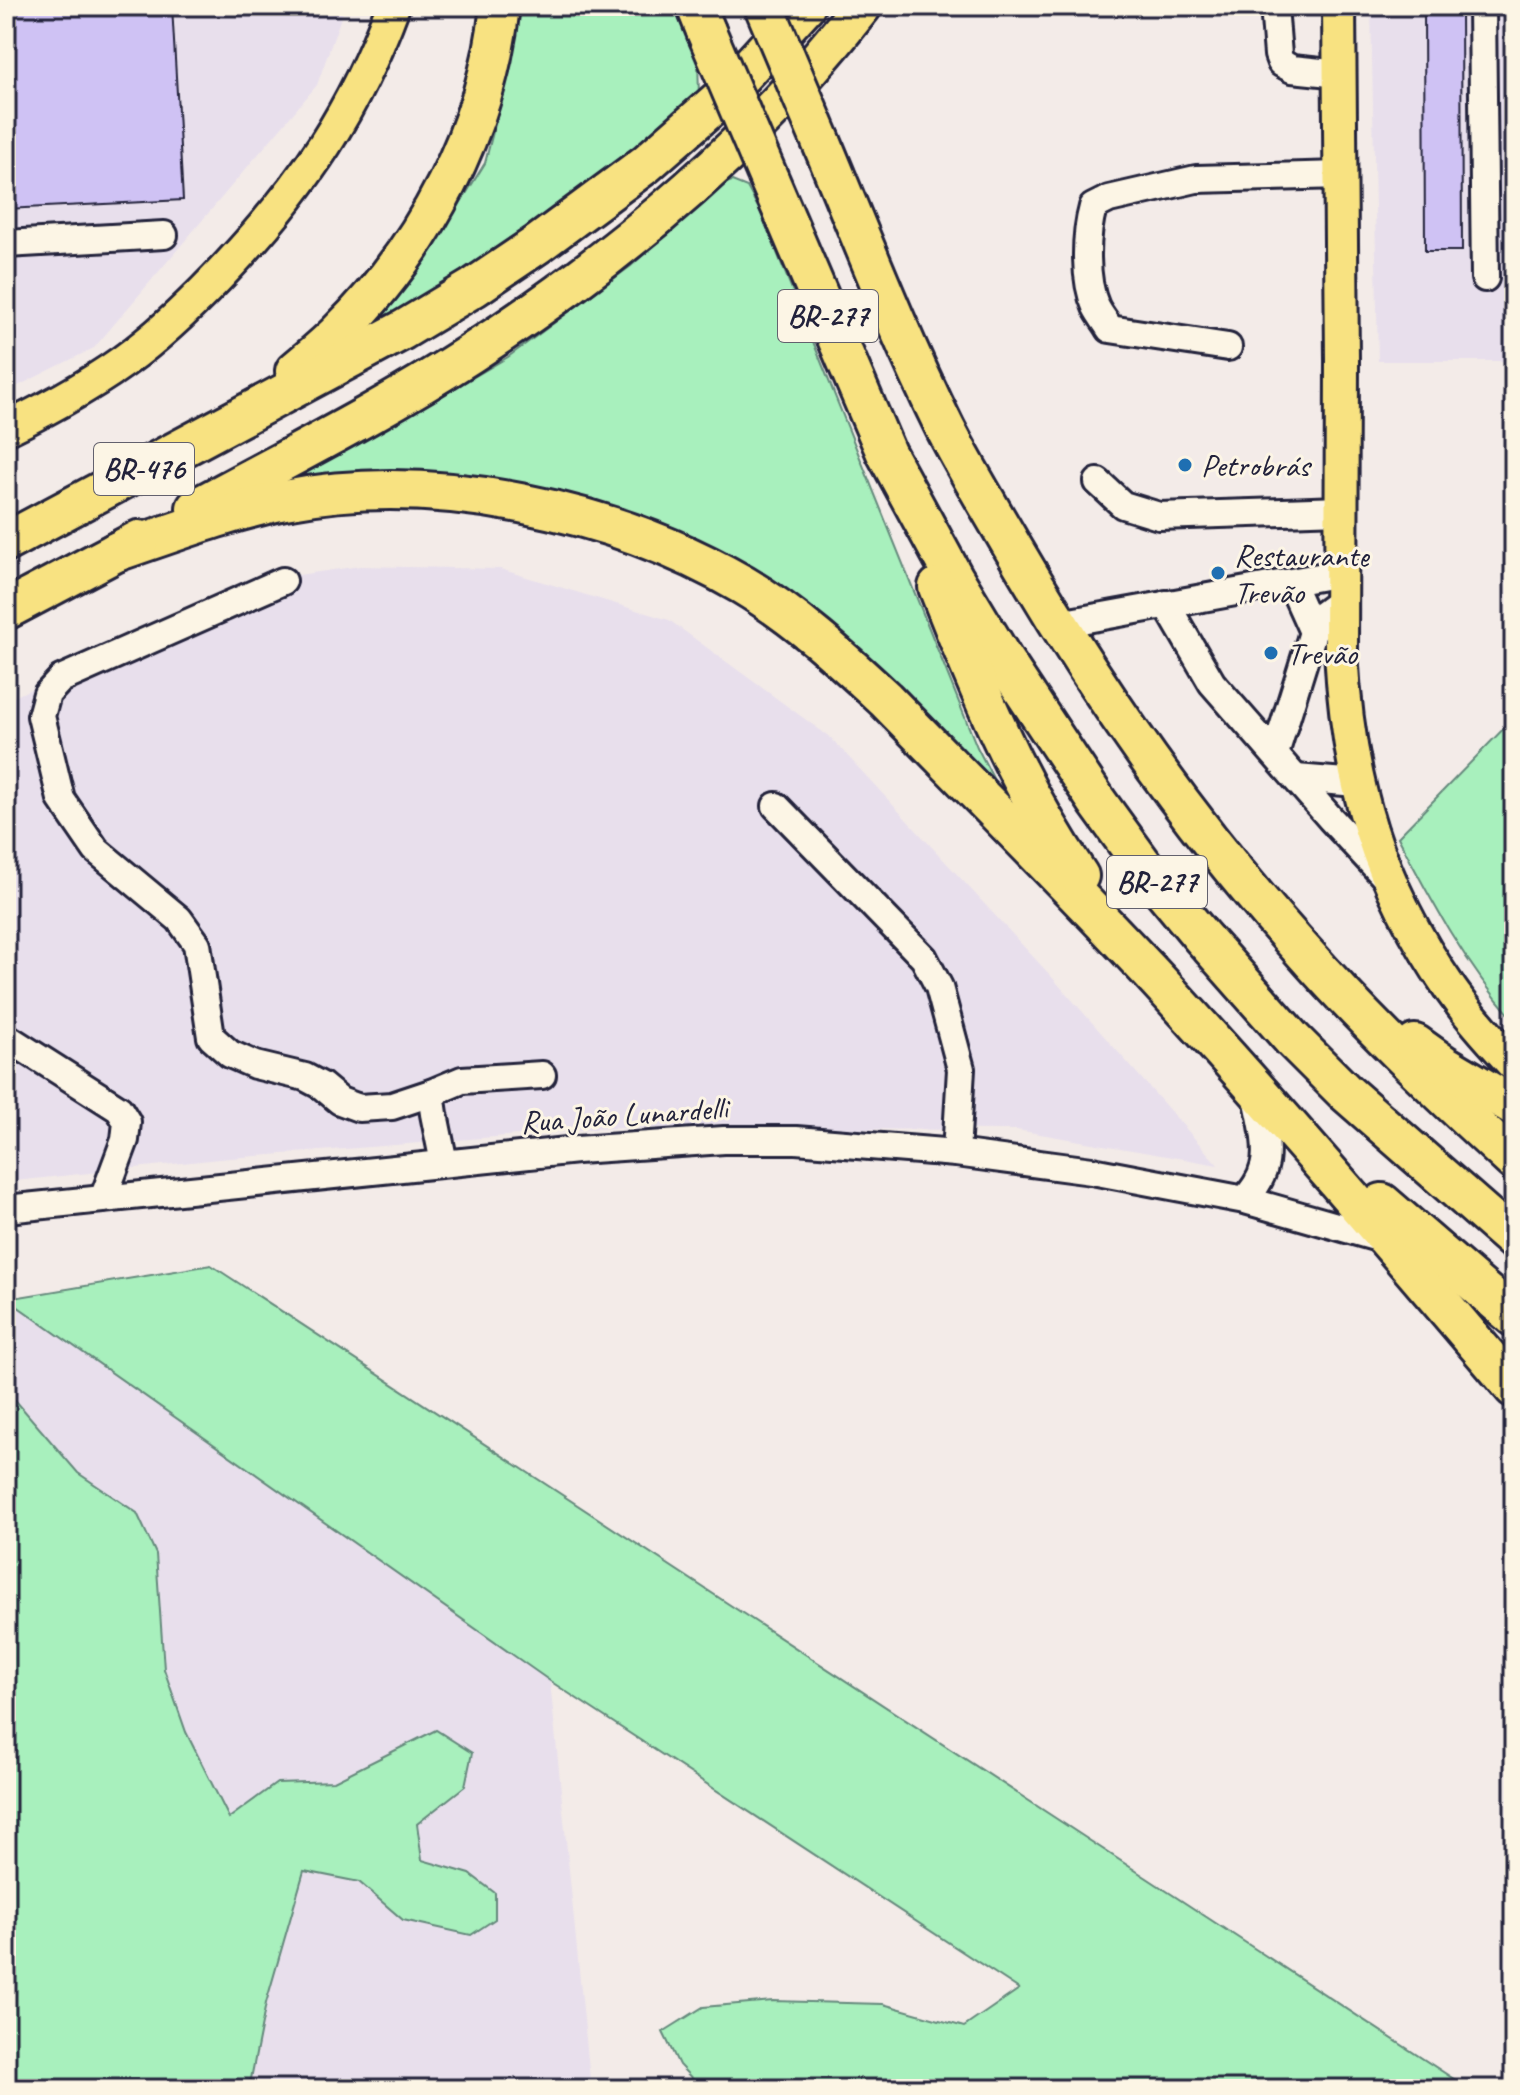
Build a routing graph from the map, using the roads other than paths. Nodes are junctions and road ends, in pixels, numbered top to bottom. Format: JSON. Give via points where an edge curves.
{"nodes":[{"id":1,"x":393,"y":6,"type":"edge"},
{"id":2,"x":500,"y":6,"type":"edge"},
{"id":3,"x":764,"y":6,"type":"edge"},
{"id":4,"x":805,"y":6,"type":"edge"},
{"id":5,"x":862,"y":6,"type":"edge"},
{"id":6,"x":1274,"y":6,"type":"edge"},
{"id":7,"x":1339,"y":6,"type":"edge"},
{"id":8,"x":1482,"y":6,"type":"edge"},
{"id":9,"x":701,"y":18,"type":"edge"},
{"id":10,"x":1340,"y":74,"type":"junction"},
{"id":11,"x":1341,"y":175,"type":"junction"},
{"id":12,"x":164,"y":235,"type":"dead end"},
{"id":13,"x":6,"y":244,"type":"edge"},
{"id":14,"x":1485,"y":278,"type":"dead end"},
{"id":15,"x":1228,"y":347,"type":"dead end"},
{"id":16,"x":245,"y":415,"type":"junction"},
{"id":17,"x":6,"y":429,"type":"edge"},
{"id":18,"x":886,"y":453,"type":"junction"},
{"id":19,"x":1098,"y":482,"type":"dead end"},
{"id":20,"x":1341,"y":510,"type":"junction"},
{"id":21,"x":6,"y":542,"type":"edge"},
{"id":22,"x":116,"y":552,"type":"junction"},
{"id":23,"x":283,"y":581,"type":"dead end"},
{"id":24,"x":1291,"y":583,"type":"junction"},
{"id":25,"x":1341,"y":587,"type":"junction"},
{"id":26,"x":1166,"y":604,"type":"junction"},
{"id":27,"x":6,"y":610,"type":"edge"},
{"id":28,"x":1059,"y":624,"type":"junction"},
{"id":29,"x":1313,"y":632,"type":"junction"},
{"id":30,"x":1275,"y":754,"type":"junction"},
{"id":31,"x":1296,"y":778,"type":"junction"},
{"id":32,"x":1357,"y":783,"type":"junction"},
{"id":33,"x":776,"y":806,"type":"dead end"},
{"id":34,"x":1389,"y":881,"type":"junction"},
{"id":35,"x":1301,"y":950,"type":"junction"},
{"id":36,"x":1150,"y":972,"type":"junction"},
{"id":37,"x":6,"y":1037,"type":"edge"},
{"id":38,"x":1514,"y":1065,"type":"edge"},
{"id":39,"x":542,"y":1075,"type":"dead end"},
{"id":40,"x":1255,"y":1088,"type":"junction"},
{"id":41,"x":431,"y":1093,"type":"junction"},
{"id":42,"x":1514,"y":1106,"type":"edge"},
{"id":43,"x":956,"y":1153,"type":"junction"},
{"id":44,"x":1514,"y":1161,"type":"edge"},
{"id":45,"x":444,"y":1163,"type":"junction"},
{"id":46,"x":103,"y":1199,"type":"junction"},
{"id":47,"x":1245,"y":1200,"type":"junction"},
{"id":48,"x":6,"y":1209,"type":"edge"},
{"id":49,"x":1514,"y":1240,"type":"edge"},
{"id":50,"x":1390,"y":1242,"type":"junction"},
{"id":51,"x":1514,"y":1317,"type":"edge"},
{"id":52,"x":1514,"y":1388,"type":"edge"}],
"edges":[{"from":1,"to":17,"type":"main road","via":[[330,139],[254,238],[136,352]]},
{"from":2,"to":16,"type":"highway","via":[[482,96],[434,208],[363,306]]},
{"from":3,"to":28,"type":"highway","number":"BR-277","bridge":true,"via":[[909,353],[989,507]]},
{"from":4,"to":16,"type":"highway","via":[[719,100],[646,164],[538,244],[403,330]]},
{"from":5,"to":22,"type":"highway","via":[[829,49],[709,172],[546,303],[400,396]]},
{"from":6,"to":10,"type":"street","via":[[1281,63]]},
{"from":7,"to":10,"type":"main road"},
{"from":8,"to":14,"type":"street"},
{"from":9,"to":18,"type":"highway","number":"BR-277","bridge":true},
{"from":10,"to":11,"type":"main road"},
{"from":11,"to":15,"type":"street","via":[[1196,179],[1093,207],[1087,279],[1110,329]]},
{"from":11,"to":20,"type":"main road"},
{"from":12,"to":13,"type":"street"},
{"from":16,"to":21,"type":"highway","number":"BR-476"},
{"from":18,"to":36,"type":"highway","via":[[965,655],[1035,805]]},
{"from":18,"to":49,"type":"highway","number":"BR-277","via":[[1004,661],[1148,872],[1292,1039]]},
{"from":19,"to":20,"type":"street","via":[[1123,505],[1159,516]]},
{"from":20,"to":25,"type":"main road"},
{"from":22,"to":27,"type":"highway"},
{"from":22,"to":36,"type":"highway","via":[[228,514],[344,492],[476,496],[552,509],[618,528],[743,586],[849,665]]},
{"from":23,"to":41,"type":"street","via":[[61,679],[47,694],[41,716],[61,799],[96,850],[179,919],[197,944],[211,1037],[230,1054],[305,1077],[359,1108],[392,1106]]},
{"from":24,"to":25,"type":"street"},
{"from":24,"to":26,"type":"street"},
{"from":24,"to":29,"type":"street"},
{"from":25,"to":29,"type":"street"},
{"from":25,"to":32,"type":"main road","via":[[1343,691]]},
{"from":26,"to":28,"type":"street"},
{"from":26,"to":30,"type":"street","via":[[1212,683]]},
{"from":28,"to":35,"type":"highway","number":"BR-277","via":[[1194,819]]},
{"from":29,"to":30,"type":"street"},
{"from":30,"to":31,"type":"street"},
{"from":31,"to":32,"type":"street"},
{"from":31,"to":34,"type":"street"},
{"from":32,"to":34,"type":"main road"},
{"from":33,"to":43,"type":"street","via":[[924,958],[939,987],[961,1069]]},
{"from":34,"to":38,"type":"main road","via":[[1453,992]]},
{"from":35,"to":42,"type":"highway","via":[[1422,1050]]},
{"from":35,"to":44,"type":"highway","number":"BR-277","via":[[1393,1047]]},
{"from":36,"to":40,"type":"highway"},
{"from":37,"to":46,"type":"street","via":[[119,1109],[127,1122]]},
{"from":39,"to":41,"type":"street","via":[[462,1080]]},
{"from":40,"to":47,"type":"street","via":[[1266,1153],[1258,1183]]},
{"from":40,"to":50,"type":"highway"},
{"from":40,"to":51,"type":"highway"},
{"from":41,"to":45,"type":"street"},
{"from":43,"to":45,"type":"street","name":"Rua João Lunardelli","via":[[724,1140]]},
{"from":43,"to":47,"type":"street","name":"Rua João Lunardelli","via":[[1092,1171]]},
{"from":45,"to":46,"type":"street","name":"Rua João Lunardelli"},
{"from":46,"to":48,"type":"street","name":"Rua João Lunardelli"},
{"from":47,"to":50,"type":"street","name":"Rua João Lunardelli"},
{"from":50,"to":52,"type":"highway"}]}
